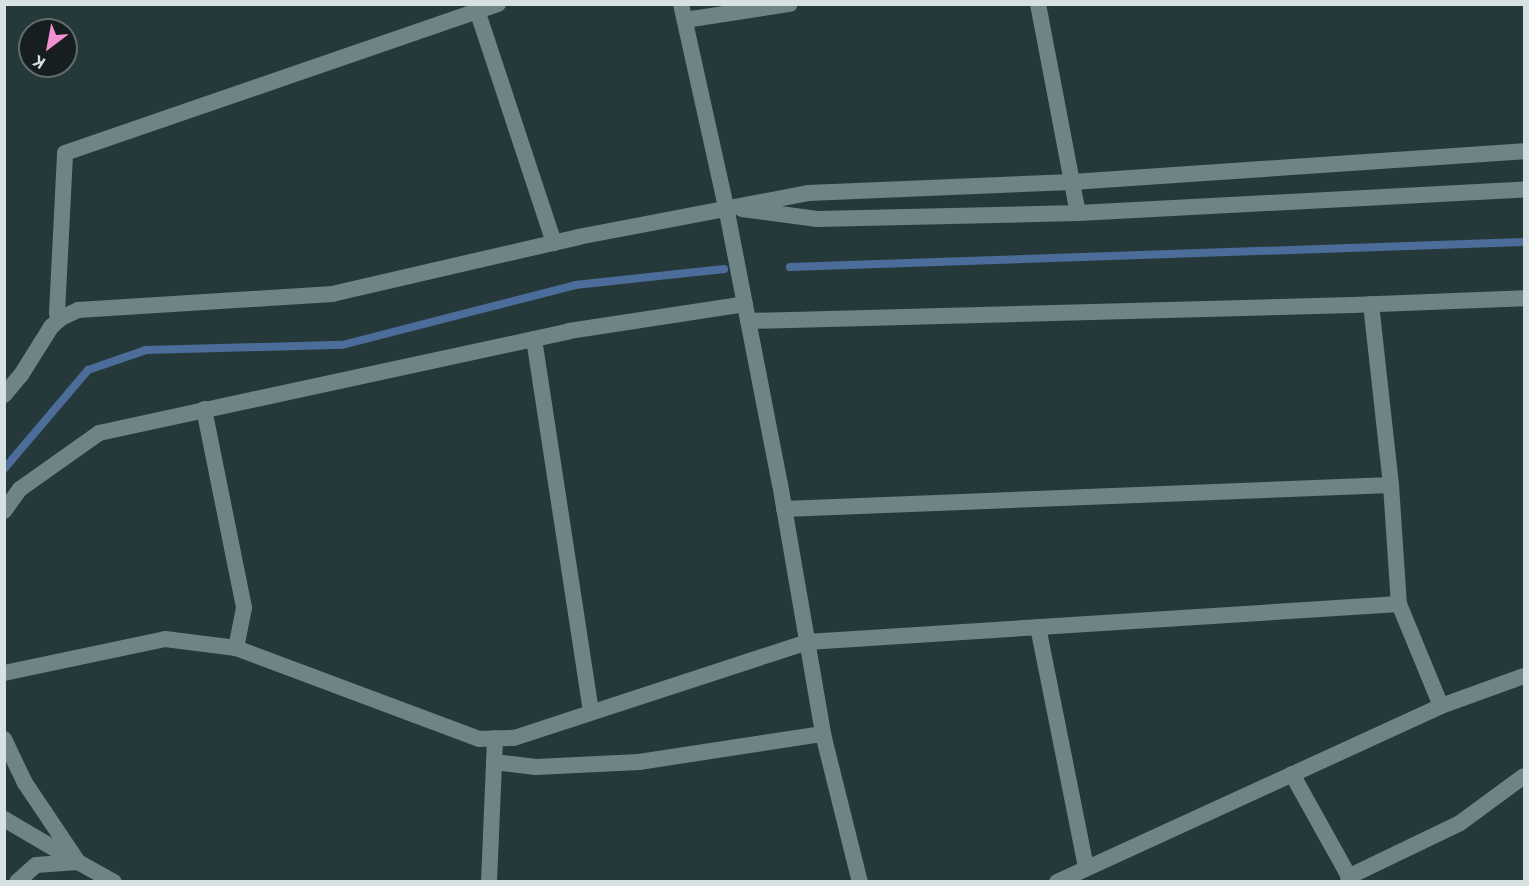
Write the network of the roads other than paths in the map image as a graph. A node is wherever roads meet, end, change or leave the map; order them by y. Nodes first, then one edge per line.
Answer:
1 (498, 4) edge
2 (790, 4) edge
3 (1038, 4) edge
4 (477, 9) edge
5 (683, 12) edge
6 (1524, 151) edge
7 (1072, 182) junction
8 (1524, 190) edge
9 (726, 207) junction
10 (1078, 213) junction
11 (554, 243) junction
12 (1524, 298) edge
13 (745, 304) junction
14 (1371, 304) junction
15 (60, 318) junction
16 (748, 321) junction
17 (534, 339) junction
18 (4, 395) edge
19 (204, 409) junction
20 (1391, 485) junction
21 (784, 509) junction
22 (4, 511) edge
23 (1399, 604) junction
24 (1038, 627) junction
25 (807, 642) junction
26 (236, 648) junction
27 (4, 673) edge
28 (1524, 676) edge
29 (1441, 706) junction
30 (591, 712) junction
31 (823, 734) junction
32 (495, 738) junction
33 (4, 739) edge
34 (494, 762) junction
35 (1292, 774) junction
36 (1524, 776) edge
37 (4, 819) edge
38 (78, 862) junction
39 (1086, 868) junction
40 (1350, 879) edge
41 (17, 882) edge
42 (91, 882) edge
43 (114, 882) edge
44 (489, 882) edge
45 (860, 882) edge
46 (1057, 882) edge

1 - 4 street
2 - 5 street
3 - 7 street
4 - 11 street
4 - 15 street
5 - 9 street
6 - 7 street
7 - 9 street
7 - 10 street
8 - 10 street
9 - 10 street
9 - 11 street
9 - 13 street
11 - 15 street
12 - 14 street
13 - 16 street
13 - 17 street
14 - 16 street
14 - 20 street
15 - 18 street
16 - 21 street
17 - 19 street
17 - 30 street
19 - 22 street
19 - 26 street
20 - 21 street
20 - 23 street
21 - 25 street
23 - 24 street
23 - 29 street
24 - 25 street
24 - 39 street
25 - 30 street
25 - 31 street
26 - 27 street
26 - 32 street
28 - 29 street
29 - 35 street
30 - 32 street
31 - 34 street
31 - 45 street
32 - 34 street
33 - 38 street
34 - 44 street
35 - 39 street
35 - 40 street
36 - 40 street
37 - 38 street
38 - 41 street
38 - 42 street
38 - 43 street
39 - 46 street

